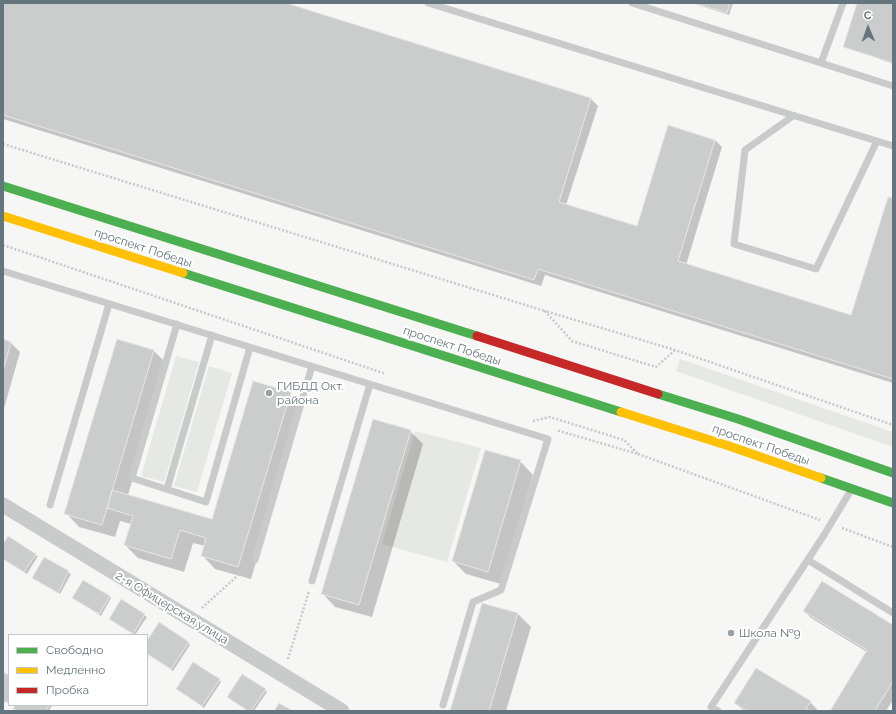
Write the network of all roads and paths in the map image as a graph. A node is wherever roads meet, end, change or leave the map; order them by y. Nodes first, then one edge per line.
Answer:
1 (428, 3) edge
2 (632, 3) edge
3 (843, 3) edge
4 (821, 63) junction
5 (893, 86) edge
6 (793, 116) junction
7 (877, 141) junction
8 (3, 144) edge
9 (893, 146) edge
10 (3, 186) edge
11 (3, 216) edge
12 (3, 245) edge
13 (3, 271) edge
14 (109, 304) junction
15 (545, 311) junction
16 (177, 324) junction
17 (212, 335) junction
18 (250, 347) junction
19 (675, 350) junction
20 (312, 366) junction
21 (389, 376) dead end
22 (370, 384) junction
23 (538, 424) dead end
24 (893, 425) edge
25 (552, 428) dead end
26 (638, 454) junction
27 (893, 473) edge
28 (852, 489) junction
29 (167, 490) junction
30 (893, 503) edge
31 (3, 505) edge
32 (50, 505) dead end
33 (830, 524) junction
34 (893, 547) edge
35 (255, 560) joint
36 (808, 560) junction
37 (312, 581) joint
38 (893, 613) edge
39 (190, 618) junction
40 (283, 675) junction
41 (442, 705) dead end
42 (342, 711) edge
43 (718, 711) edge

1 - 6 lane
2 - 4 lane
3 - 4 lane
4 - 5 lane
6 - 7 lane
6 - 7 lane
7 - 9 lane
8 - 15 path
10 - 27 main road, проспект Победы
11 - 28 main road, проспект Победы
12 - 21 path
13 - 14 lane
14 - 16 lane
14 - 32 lane
15 - 19 path
15 - 19 path
16 - 17 lane
16 - 29 lane
17 - 18 lane
17 - 29 lane
18 - 20 lane
18 - 29 lane
19 - 24 path
20 - 22 lane
20 - 35 lane
22 - 37 lane
22 - 41 lane
23 - 26 path
25 - 26 path
26 - 33 path
28 - 30 main road, проспект Победы
28 - 33 lane
31 - 39 street, 2-я Офицерская улица
33 - 34 path
33 - 36 lane
35 - 39 path
36 - 38 lane
36 - 43 lane
37 - 40 path
39 - 40 street, 2-я Офицерская улица
40 - 42 street, 2-я Офицерская улица

